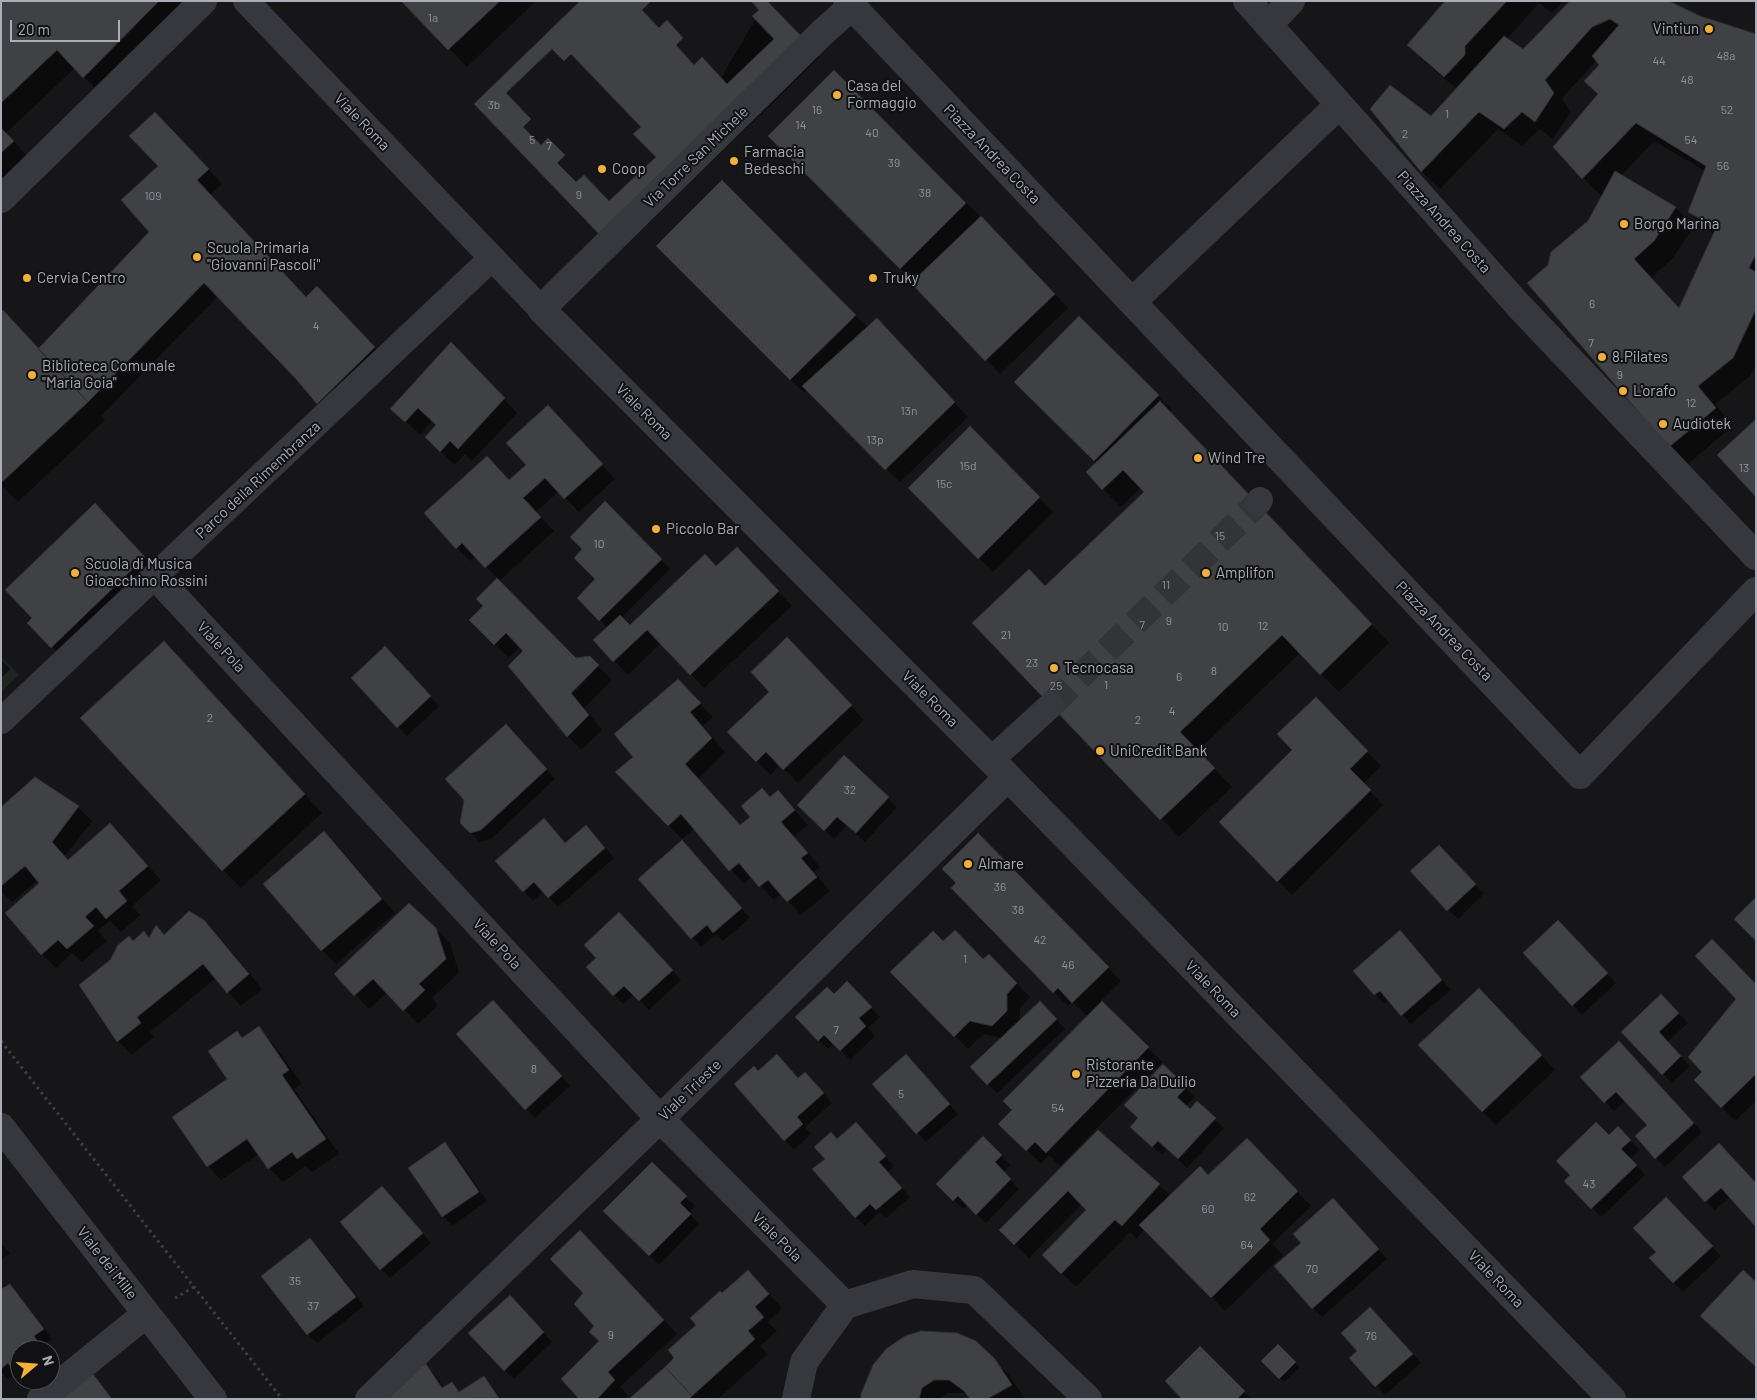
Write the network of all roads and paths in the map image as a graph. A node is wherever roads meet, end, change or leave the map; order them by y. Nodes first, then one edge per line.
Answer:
1 (203, 1) edge
2 (246, 1) edge
3 (1247, 1) edge
4 (1291, 1) edge
5 (850, 4) edge
6 (1268, 25) junction
7 (1339, 105) junction
8 (1, 199) edge
9 (492, 258) junction
10 (1132, 302) junction
11 (541, 309) junction
12 (1756, 556) edge
13 (156, 577) junction
14 (1756, 591) edge
15 (1051, 705) tunnel mouth
16 (1, 721) edge
17 (999, 769) junction
18 (1, 1041) edge
19 (660, 1120) junction
20 (1, 1127) edge
21 (845, 1305) junction
22 (146, 1314) junction
23 (41, 1399) edge
24 (213, 1399) edge
25 (282, 1399) edge
26 (369, 1399) edge
27 (796, 1399) edge
28 (1088, 1399) edge
29 (1612, 1399) edge

1 - 8 street
2 - 9 street, Viale Roma
3 - 6 street, Piazza Andrea Costa
4 - 6 street
5 - 10 street, Piazza Andrea Costa
5 - 11 street, Via Torre San Michele
6 - 7 street, Piazza Andrea Costa
7 - 10 street
7 - 12 street, Piazza Andrea Costa
9 - 11 street, Viale Roma
9 - 13 street, Parco della Rimembranza
10 - 14 street, Piazza Andrea Costa
11 - 17 street, Viale Roma
13 - 16 street, Parco della Rimembranza
13 - 19 street, Viale Pola
15 - 17 street
17 - 19 street, Viale Trieste
17 - 29 street, Viale Roma
18 - 25 path
19 - 21 street, Viale Pola
19 - 26 street, Viale Trieste
20 - 22 street, Viale dei Mille
21 - 27 street
21 - 28 street
22 - 23 street
22 - 24 street, Viale dei Mille

